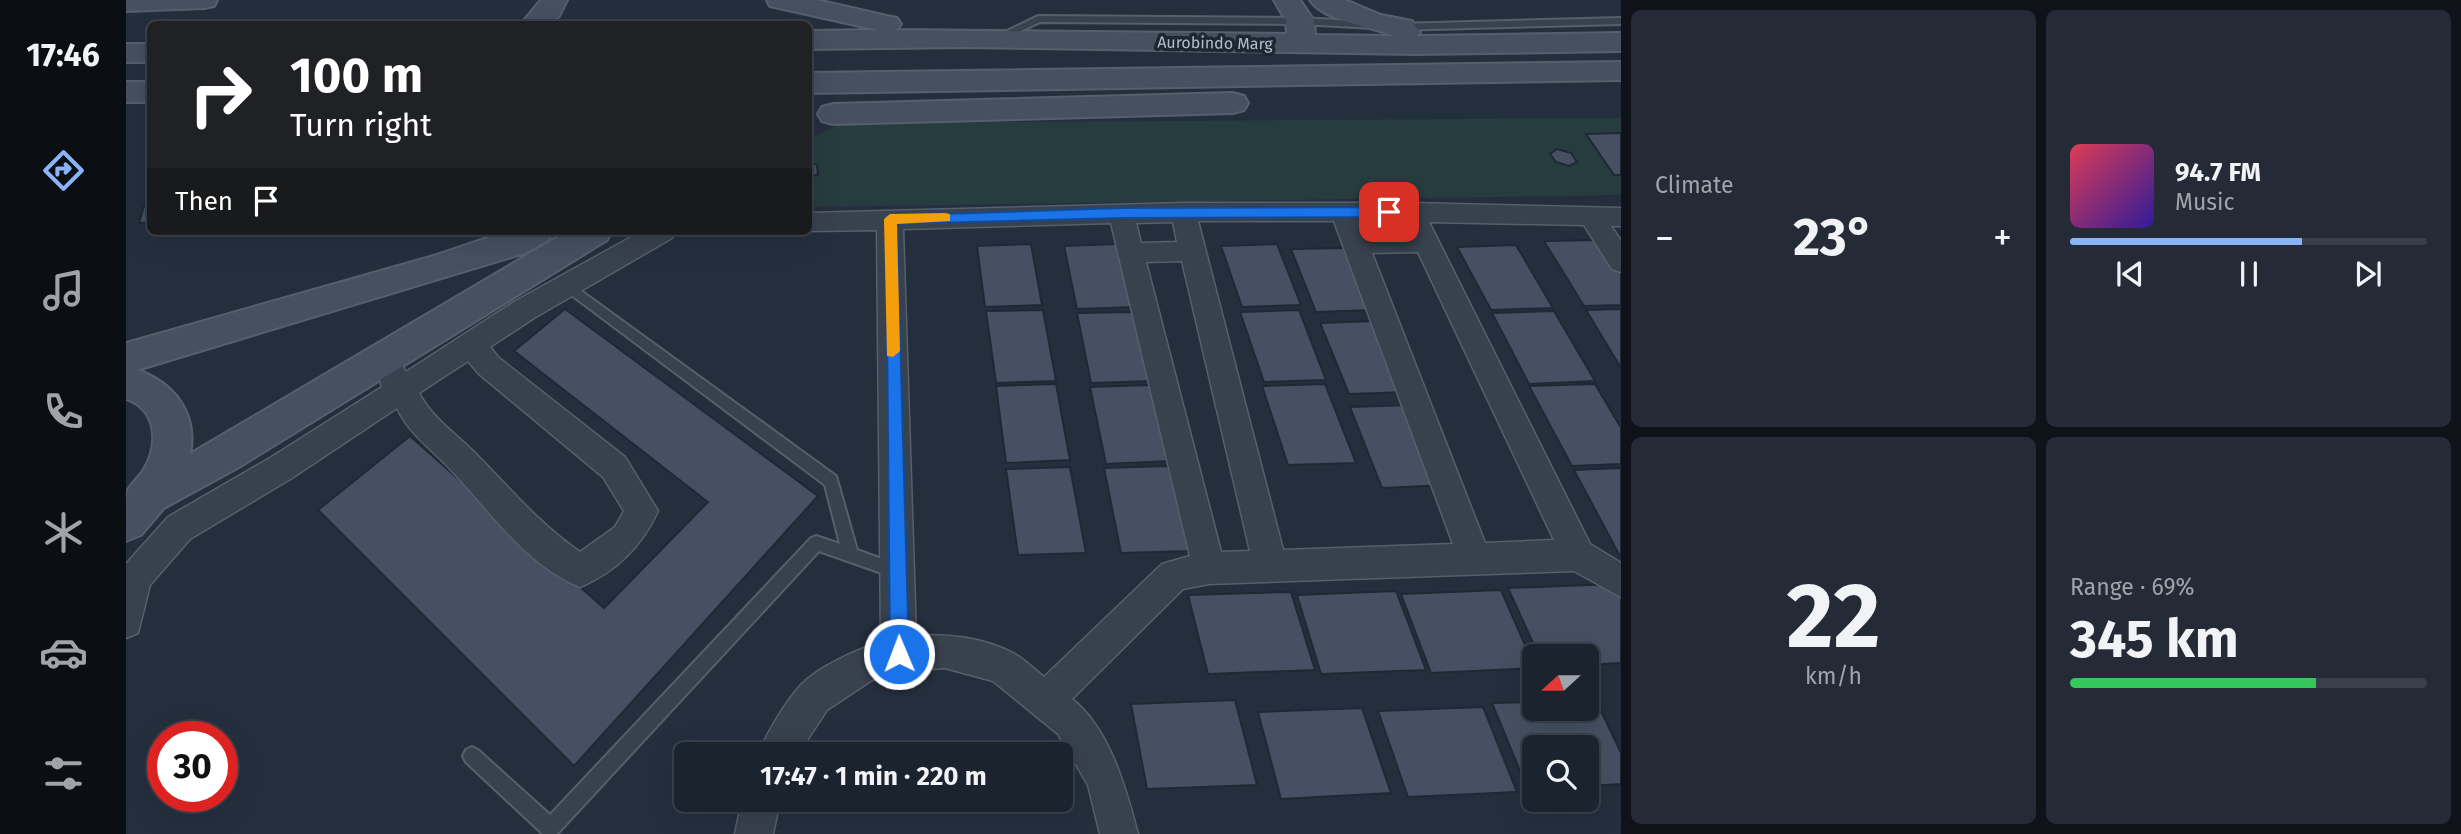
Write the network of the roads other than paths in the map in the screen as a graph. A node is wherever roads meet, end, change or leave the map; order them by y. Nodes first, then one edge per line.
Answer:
1 (204, 0) edge
2 (554, 0) edge
3 (780, 0) edge
4 (1323, 0) edge
5 (126, 3) edge
6 (537, 21) edge
7 (1621, 21) edge
8 (1296, 22) edge
9 (1409, 36) junction
10 (965, 38) junction
11 (812, 40) edge
12 (1621, 42) edge
13 (147, 53) edge
14 (126, 54) edge
15 (1621, 71) edge
16 (812, 83) edge
17 (904, 83) junction
18 (1411, 86) junction
19 (126, 92) edge
20 (147, 92) edge
21 (1621, 97) edge
22 (821, 120) edge
23 (1183, 212) junction
24 (1343, 212) junction
25 (1412, 212) junction
26 (1121, 213) junction
27 (1591, 216) junction
28 (1621, 216) edge
29 (890, 219) junction
30 (812, 222) edge
31 (529, 235) edge
32 (588, 235) edge
33 (656, 235) edge
34 (1428, 242) junction
35 (1356, 244) junction
36 (1193, 251) junction
37 (1132, 253) junction
38 (1619, 257) edge
39 (437, 268) junction
40 (566, 285) junction
41 (466, 307) junction
42 (471, 345) junction
43 (393, 352) junction
44 (126, 358) edge
45 (126, 383) edge
46 (402, 389) junction
47 (138, 508) edge
48 (851, 555) junction
49 (1578, 555) junction
50 (1475, 560) junction
51 (1270, 564) junction
52 (1209, 568) junction
53 (898, 571) junction
54 (1621, 581) edge
55 (126, 621) edge
56 (899, 654) junction
57 (1045, 700) junction
58 (785, 742) edge
59 (472, 756) dead end
60 (759, 812) edge
61 (754, 834) edge
62 (1119, 834) edge

1 - 5 main road
2 - 6 main road
3 - 10 main road
4 - 9 main road
7 - 9 lane
8 - 9 main road, Aurobindo Marg
8 - 10 main road, Aurobindo Marg
9 - 12 main road, Aurobindo Marg
10 - 11 main road, Aurobindo Marg
13 - 14 main road
15 - 18 main road, Aurobindo Marg
16 - 17 main road, Aurobindo Marg
17 - 18 main road, Aurobindo Marg
17 - 22 main road
18 - 21 main road, Aurobindo Marg
18 - 22 main road, Aurobindo Marg
19 - 20 main road
23 - 24 street
23 - 26 street
23 - 36 street
24 - 25 street
24 - 35 street
25 - 27 street
25 - 34 street
26 - 29 street
26 - 37 street
27 - 28 street
27 - 38 street
29 - 30 street
29 - 53 street
31 - 39 main road
32 - 41 main road
33 - 40 street
34 - 35 street
34 - 49 street
35 - 50 street
36 - 37 street
36 - 51 street
37 - 52 street
39 - 41 main road
39 - 44 main road
40 - 42 street
40 - 48 lane
41 - 43 main road
42 - 46 street
42 - 46 street
43 - 46 street
43 - 47 main road
45 - 47 main road
46 - 55 street
48 - 53 lane
48 - 59 lane
49 - 50 street
49 - 54 street
50 - 51 street
51 - 52 street
52 - 57 street
53 - 56 street
56 - 57 street
56 - 58 street
57 - 62 street
60 - 61 street

